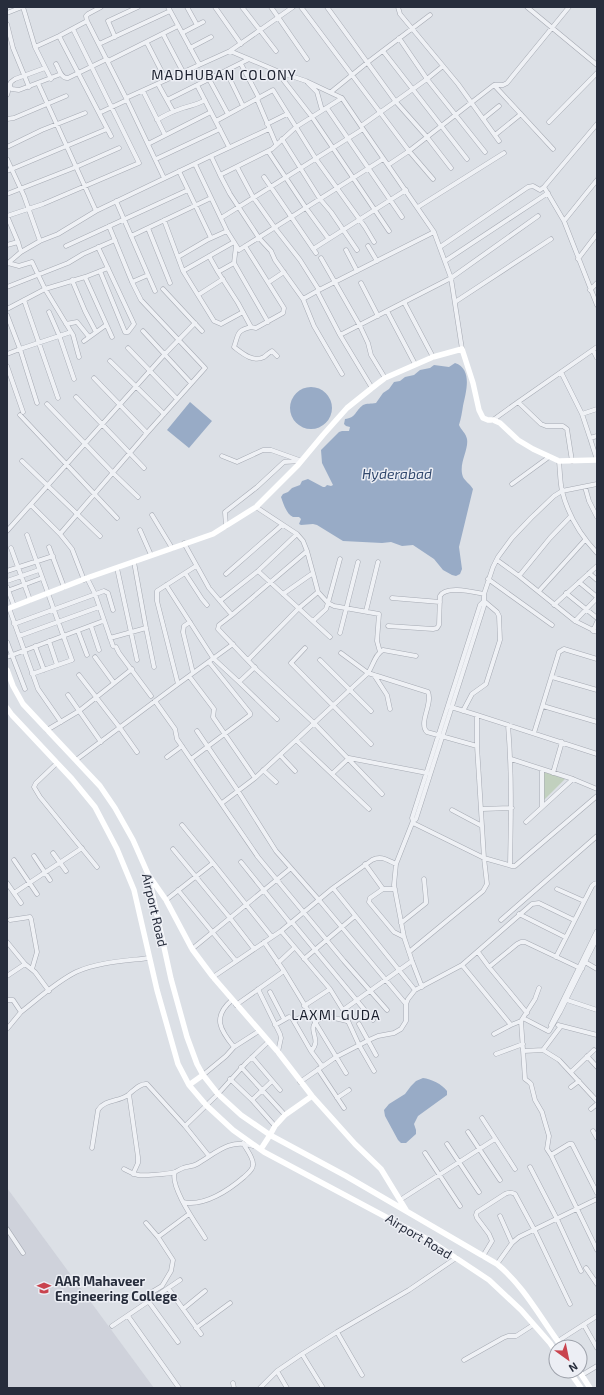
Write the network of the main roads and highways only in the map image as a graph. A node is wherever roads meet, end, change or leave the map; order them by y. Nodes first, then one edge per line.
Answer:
1 (597, 460) edge
2 (10, 608) edge
3 (7, 670) edge
4 (7, 708) edge
5 (148, 874) junction
6 (203, 1075) junction
7 (189, 1085) junction
8 (312, 1096) junction
9 (270, 1135) junction
10 (261, 1149) junction
11 (407, 1211) junction
12 (557, 1339) edge
13 (548, 1341) edge
14 (575, 1379) edge
15 (585, 1379) edge
16 (581, 1388) edge
17 (590, 1388) edge

1 - 2 main road
3 - 5 main road, Airport Road
4 - 7 main road, Airport Road
5 - 6 main road, Airport Road
5 - 8 main road, Airport Road
6 - 7 main road
6 - 9 main road, Airport Road
7 - 10 main road, Airport Road
8 - 9 main road
8 - 11 main road, Airport Road
9 - 10 main road
9 - 11 main road, Airport Road
10 - 13 main road, Airport Road
11 - 12 main road, Airport Road
14 - 16 main road
15 - 17 main road

